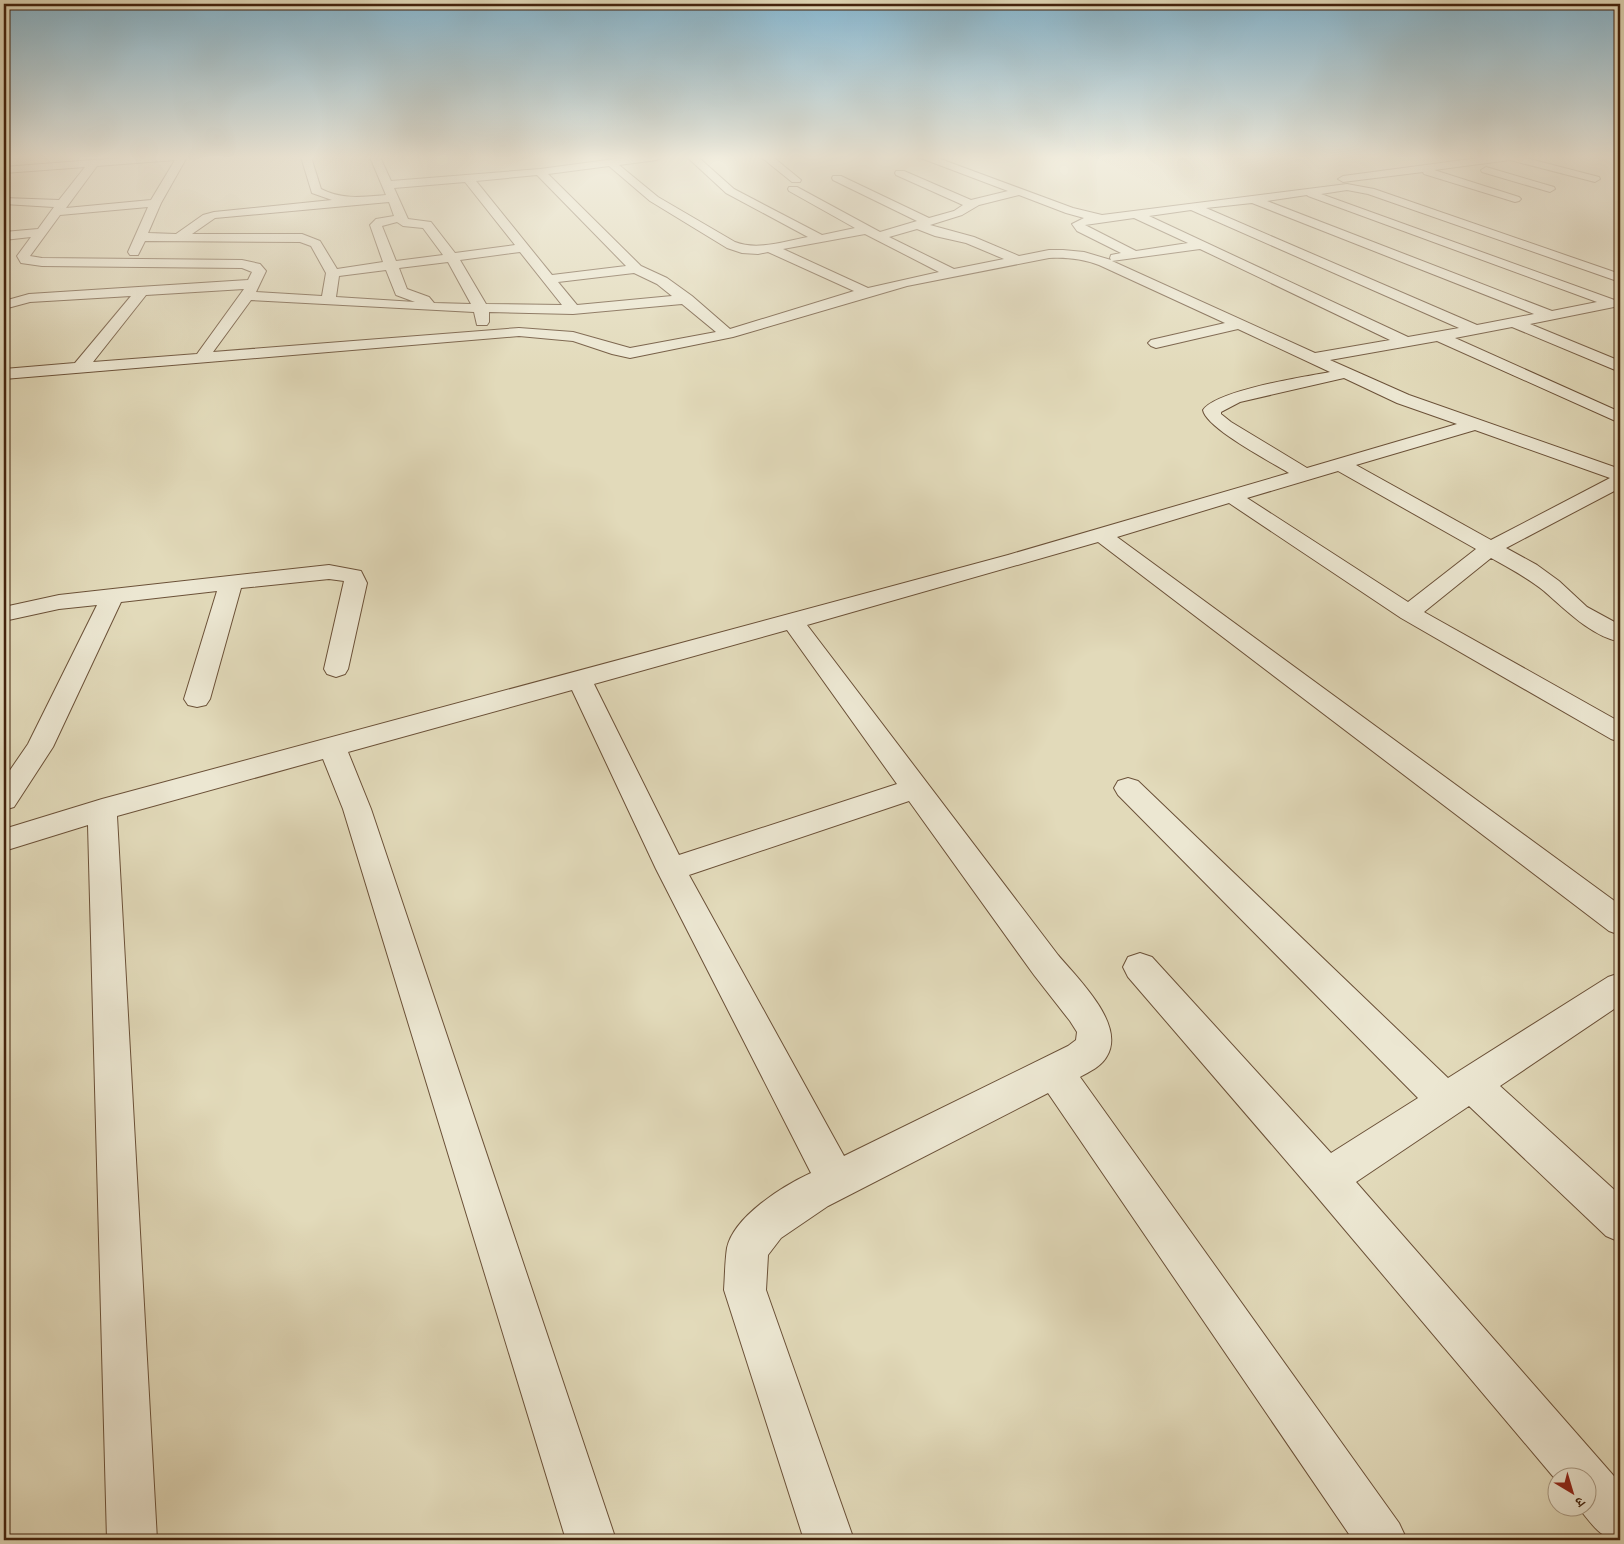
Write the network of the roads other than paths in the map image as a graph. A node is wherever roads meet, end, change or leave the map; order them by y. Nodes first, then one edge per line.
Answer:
1 (43, 229) edge
2 (144, 229) edge
3 (192, 229) edge
4 (272, 229) edge
5 (377, 229) edge
6 (431, 229) edge
7 (509, 229) edge
8 (596, 229) edge
9 (704, 229) edge
10 (802, 229) edge
11 (904, 229) edge
12 (932, 229) edge
13 (1086, 229) edge
14 (1168, 229) edge
15 (1245, 229) edge
16 (1329, 229) edge
17 (1405, 229) edge
18 (1478, 229) edge
19 (867, 230) joint
20 (41, 232) junction
21 (4, 236) edge
22 (878, 236) junction
23 (141, 237) junction
24 (179, 237) junction
25 (259, 238) junction
26 (819, 238) junction
27 (1201, 245) junction
28 (524, 248) junction
29 (770, 248) junction
30 (1134, 255) junction
31 (452, 258) junction
32 (1019, 261) junction
33 (1104, 262) junction
34 (129, 263) junction
35 (391, 266) junction
36 (636, 269) junction
37 (333, 273) junction
38 (954, 274) junction
39 (1620, 278) edge
40 (548, 279) junction
41 (250, 290) junction
42 (141, 292) junction
43 (867, 292) junction
44 (687, 299) junction
45 (328, 301) junction
46 (357, 303) junction
47 (4, 305) edge
48 (429, 307) junction
49 (481, 308) junction
50 (1615, 308) edge
51 (573, 310) junction
52 (1552, 316) junction
53 (1515, 323) junction
54 (1239, 324) junction
55 (1475, 330) junction
56 (482, 334) junction
57 (728, 334) junction
58 (1441, 337) junction
59 (1406, 342) junction
60 (1156, 343) dead end
61 (341, 346) junction
62 (202, 357) junction
63 (1312, 358) junction
64 (1620, 367) edge
65 (80, 368) junction
66 (1345, 373) junction
67 (4, 374) edge
68 (1620, 418) edge
69 (1476, 424) junction
70 (1340, 464) junction
71 (1305, 475) junction
72 (1620, 475) edge
73 (1620, 480) edge
74 (1231, 496) junction
75 (1101, 535) junction
76 (1489, 549) junction
77 (231, 583) junction
78 (112, 596) junction
79 (1409, 613) junction
80 (4, 614) edge
81 (792, 621) junction
82 (1620, 635) edge
83 (336, 669) dead end
84 (579, 679) junction
85 (197, 699) dead end
86 (1620, 734) edge
87 (332, 747) junction
88 (916, 788) junction
89 (1128, 788) dead end
90 (4, 800) edge
91 (102, 810) junction
92 (4, 840) edge
93 (671, 869) junction
94 (1620, 922) edge
95 (1140, 967) dead end
96 (1615, 999) edge
97 (1055, 1072) junction
98 (1459, 1092) junction
99 (1327, 1178) junction
100 (836, 1182) junction
101 (1620, 1222) edge
102 (1575, 1466) edge
103 (1596, 1491) edge
104 (1620, 1519) edge
105 (132, 1540) edge
106 (590, 1540) edge
107 (829, 1540) edge
108 (1382, 1540) edge

1 - 20 street
2 - 23 street
3 - 24 street
4 - 25 street
5 - 35 street
6 - 31 street
7 - 28 street
8 - 36 street
9 - 29 street
10 - 26 street
11 - 22 street
12 - 32 street
13 - 30 street
14 - 27 street
15 - 55 street
16 - 52 street
17 - 50 street
18 - 39 street
19 - 22 street
19 - 26 street
20 - 21 street
20 - 34 street
22 - 38 street
23 - 24 street
23 - 34 street
24 - 25 street
25 - 37 street
26 - 29 street
27 - 30 street
27 - 59 street
28 - 31 street
28 - 40 street
29 - 43 street
30 - 33 street
31 - 35 street
31 - 49 street
32 - 33 street
32 - 38 street
33 - 54 street
34 - 41 street
35 - 37 street
35 - 48 street
36 - 40 street
36 - 44 street
37 - 45 street
38 - 43 street
40 - 51 street
41 - 42 street
41 - 45 street
41 - 62 street
42 - 47 street
42 - 65 street
43 - 57 street
44 - 51 street
44 - 57 street
45 - 46 street
46 - 48 street
46 - 61 street
48 - 49 street
49 - 51 street
49 - 56 street
50 - 52 street
52 - 53 street
53 - 55 street
53 - 64 street
54 - 60 street
54 - 63 street
55 - 58 street
56 - 57 street
56 - 61 street
58 - 59 street
58 - 68 street
59 - 63 street
61 - 62 street
62 - 65 street
63 - 66 street
65 - 67 street
66 - 69 street
66 - 71 street
69 - 70 street
69 - 72 street
70 - 71 street
70 - 76 street
71 - 74 street
73 - 76 street
74 - 75 street
74 - 79 street
75 - 81 street
75 - 94 street
76 - 79 street
76 - 82 street
77 - 78 street
77 - 83 street
77 - 85 street
78 - 80 street
78 - 90 street
79 - 86 street
81 - 84 street
81 - 88 street
84 - 87 street
84 - 93 street
87 - 91 street
87 - 106 street
88 - 93 street
88 - 97 street
89 - 98 street
91 - 92 street
91 - 105 street
93 - 100 street
95 - 99 street
96 - 98 street
97 - 100 street
97 - 108 street
98 - 99 street
98 - 101 street
99 - 102 street
100 - 107 street
103 - 104 street

